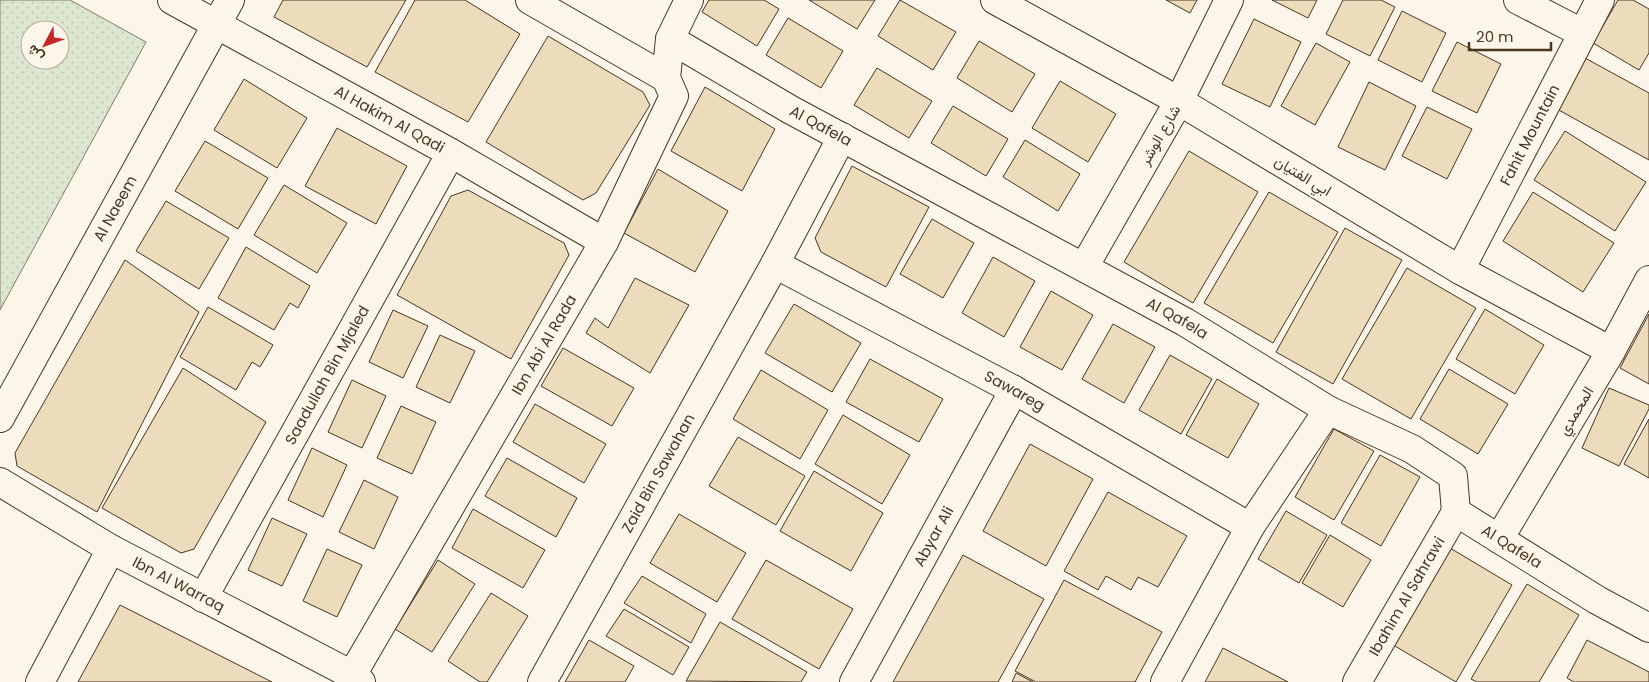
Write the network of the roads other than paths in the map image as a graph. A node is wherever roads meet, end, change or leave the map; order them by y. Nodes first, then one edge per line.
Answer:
1 (172, 0) edge
2 (230, 0) edge
3 (530, 0) edge
4 (689, 0) edge
5 (995, 0) edge
6 (1228, 0) edge
7 (1518, 0) edge
8 (1600, 0) edge
9 (218, 24) junction
10 (1582, 33) junction
11 (670, 39) junction
12 (666, 78) junction
13 (1179, 101) junction
14 (842, 137) junction
15 (451, 153) junction
16 (604, 242) junction
17 (775, 264) junction
18 (1084, 267) junction
19 (1460, 270) junction
20 (1649, 280) edge
21 (1611, 351) junction
22 (1014, 390) junction
23 (1328, 410) junction
24 (0, 418) edge
25 (0, 482) edge
26 (1456, 512) junction
27 (1250, 527) junction
28 (1499, 539) junction
29 (111, 549) junction
30 (203, 598) junction
31 (1649, 628) edge
32 (356, 679) edge
33 (1366, 679) edge
34 (40, 682) edge
35 (542, 682) edge
36 (854, 682) edge
37 (1165, 682) edge

1 - 9 street, Al Hakim Al Qadi
2 - 9 street, Al Naeem
3 - 12 street
4 - 11 street, Ibn Abi Al Rada
5 - 13 street, ابي الفتيان
6 - 13 street, شارع الوشر
7 - 10 street
8 - 10 street, Fahit Mountain
9 - 15 street, Al Hakim Al Qadi
9 - 24 street, Al Naeem
10 - 19 street, Fahit Mountain
11 - 12 street, Ibn Abi Al Rada
11 - 14 street, Al Qafela
12 - 16 street, Ibn Abi Al Rada
13 - 18 street, شارع الوشر
13 - 19 street, ابي الفتيان
14 - 17 street, Zaid Bin Sawahan
14 - 18 street, Al Qafela
15 - 16 street, Al Hakim Al Qadi
15 - 30 street, Saadullah Bin Mjaled
16 - 32 street, Ibn Abi Al Rada
17 - 22 street, Sawareg
17 - 35 street, Zaid Bin Sawahan
18 - 23 street, Al Qafela
19 - 21 street, ابي الفتيان
20 - 21 street, المحمدي
21 - 28 street, المحمدي
22 - 27 street, Sawareg
22 - 36 street, Abyar Ali
23 - 26 street, Al Qafela
23 - 27 street
25 - 29 street, Ibn Al Warraq
26 - 28 street, Al Qafela
26 - 33 street, Ibahim Al Sahrawi
27 - 37 street
28 - 31 street, Al Qafela
29 - 30 street, Ibn Al Warraq
29 - 34 street
30 - 32 street, Ibn Al Warraq

